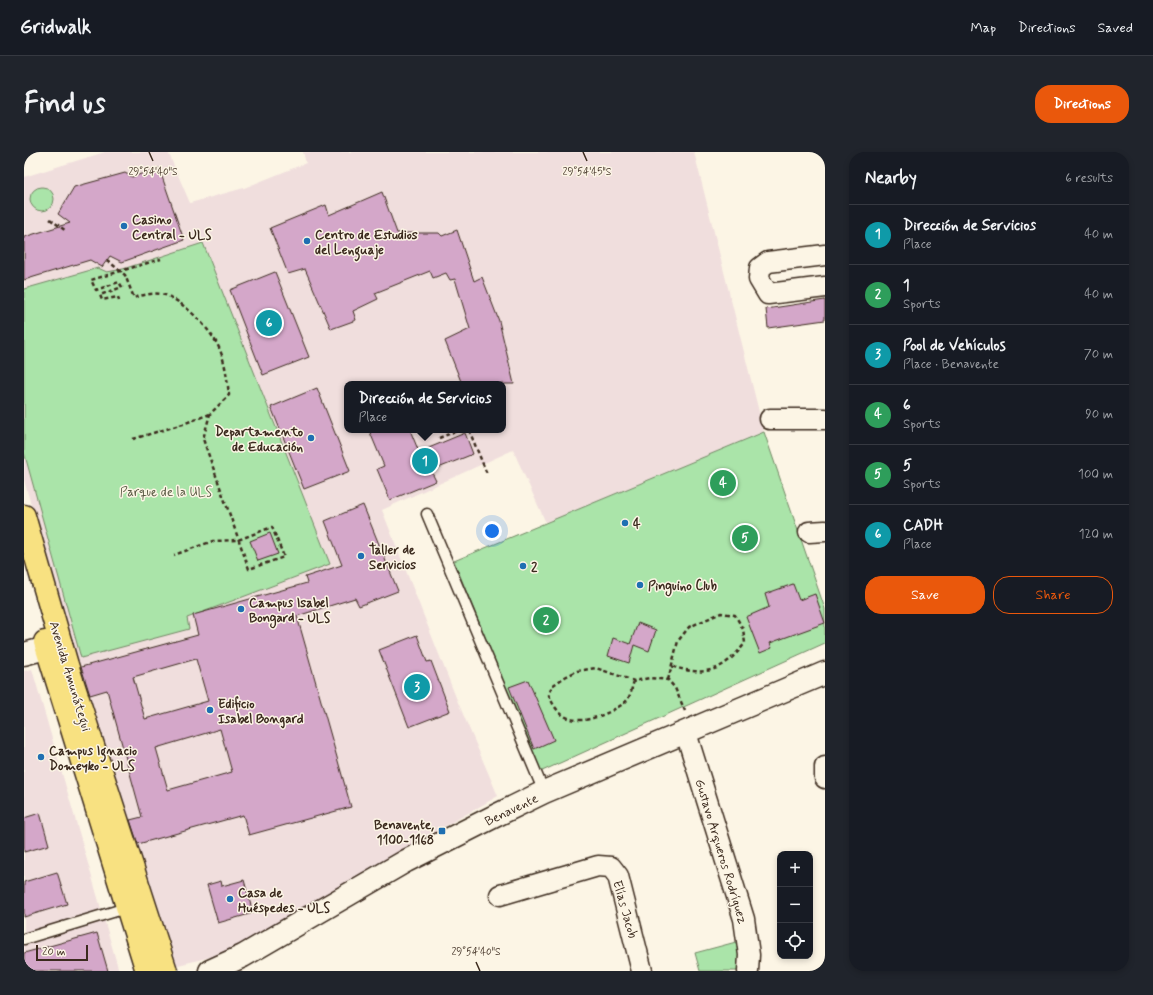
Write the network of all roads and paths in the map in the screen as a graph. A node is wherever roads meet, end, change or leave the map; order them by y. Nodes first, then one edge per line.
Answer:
1 (50, 219) dead end
2 (66, 231) dead end
3 (825, 255) edge
4 (161, 259) dead end
5 (107, 260) dead end
6 (121, 271) junction
7 (825, 287) edge
8 (119, 301) dead end
9 (210, 414) junction
10 (770, 419) dead end
11 (825, 419) edge
12 (452, 433) edge
13 (470, 433) edge
14 (439, 438) dead end
15 (133, 439) dead end
16 (487, 474) dead end
17 (427, 514) dead end
18 (24, 516) edge
19 (238, 540) junction
20 (174, 555) dead end
21 (24, 565) edge
22 (54, 646) junction
23 (24, 654) edge
24 (671, 666) junction
25 (825, 673) edge
26 (668, 680) junction
27 (634, 681) junction
28 (689, 732) junction
29 (825, 767) edge
30 (825, 778) edge
31 (544, 792) junction
32 (500, 895) dead end
33 (126, 908) junction
34 (24, 938) edge
35 (146, 971) edge
36 (166, 971) edge
37 (210, 971) edge
38 (642, 971) edge
39 (748, 971) edge

1 - 2 path
3 - 7 street
4 - 6 path
5 - 6 path
6 - 8 path
6 - 9 path
9 - 15 path
9 - 19 path
10 - 11 street
12 - 14 path
13 - 16 path
17 - 31 lane
18 - 22 main road, Avenida Amunátegui
19 - 19 path
19 - 20 path
21 - 22 main road, Avenida Amunátegui
22 - 23 main road
22 - 33 main road, Avenida Amunátegui
22 - 36 main road, Avenida Amunátegui
24 - 24 path
24 - 26 path
25 - 28 main road, Benavente
26 - 27 path
26 - 28 path
27 - 27 path
28 - 31 main road, Benavente
28 - 39 street, Gustavo Arqueros Rodríguez
29 - 30 street
31 - 37 main road, Benavente
32 - 38 street, Elías Jacob
33 - 34 lane
33 - 35 main road, Avenida Amunátegui

